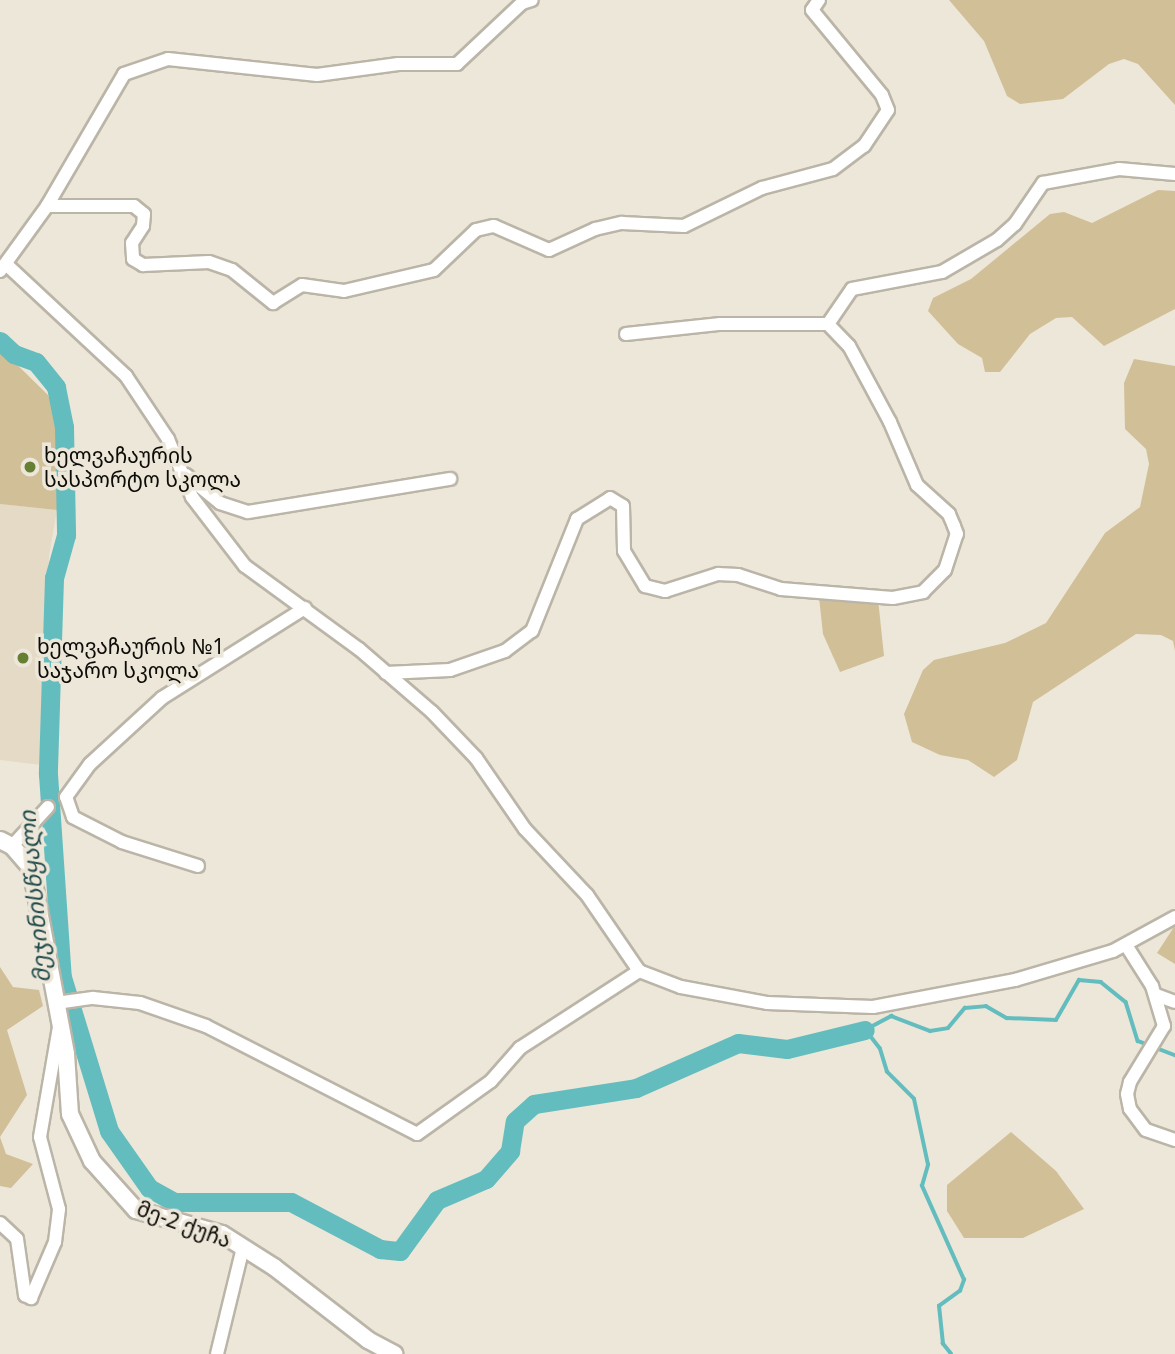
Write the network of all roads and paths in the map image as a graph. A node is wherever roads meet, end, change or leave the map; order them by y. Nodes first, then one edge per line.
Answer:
1 (532, 0) edge
2 (819, 0) edge
3 (1175, 174) edge
4 (47, 206) junction
5 (3, 268) edge
6 (828, 324) junction
7 (626, 334) dead end
8 (186, 475) junction
9 (450, 479) dead end
10 (305, 608) junction
11 (386, 673) junction
12 (48, 807) dead end
13 (6, 843) edge
14 (198, 866) dead end
15 (1175, 917) edge
16 (1126, 945) junction
17 (639, 971) junction
18 (1156, 995) junction
19 (60, 1002) junction
20 (1175, 1002) edge
21 (60, 1023) junction
22 (1175, 1140) edge
23 (0, 1223) edge
24 (243, 1247) junction
25 (217, 1354) edge
26 (394, 1354) edge

1 - 4 street
2 - 4 street
3 - 6 street
4 - 5 street
5 - 8 street
6 - 7 street
6 - 11 street
8 - 9 street
8 - 10 street
10 - 11 street
10 - 14 street
11 - 17 street
12 - 13 street
13 - 19 street, მე-2 ქუჩა
15 - 16 street
16 - 17 street
16 - 18 street
17 - 19 street
18 - 20 street
18 - 22 street
19 - 21 street, მე-2 ქუჩა
21 - 23 street
21 - 24 street, მე-2 ქუჩა
24 - 25 street
24 - 26 street, მე-2 ქუჩა

